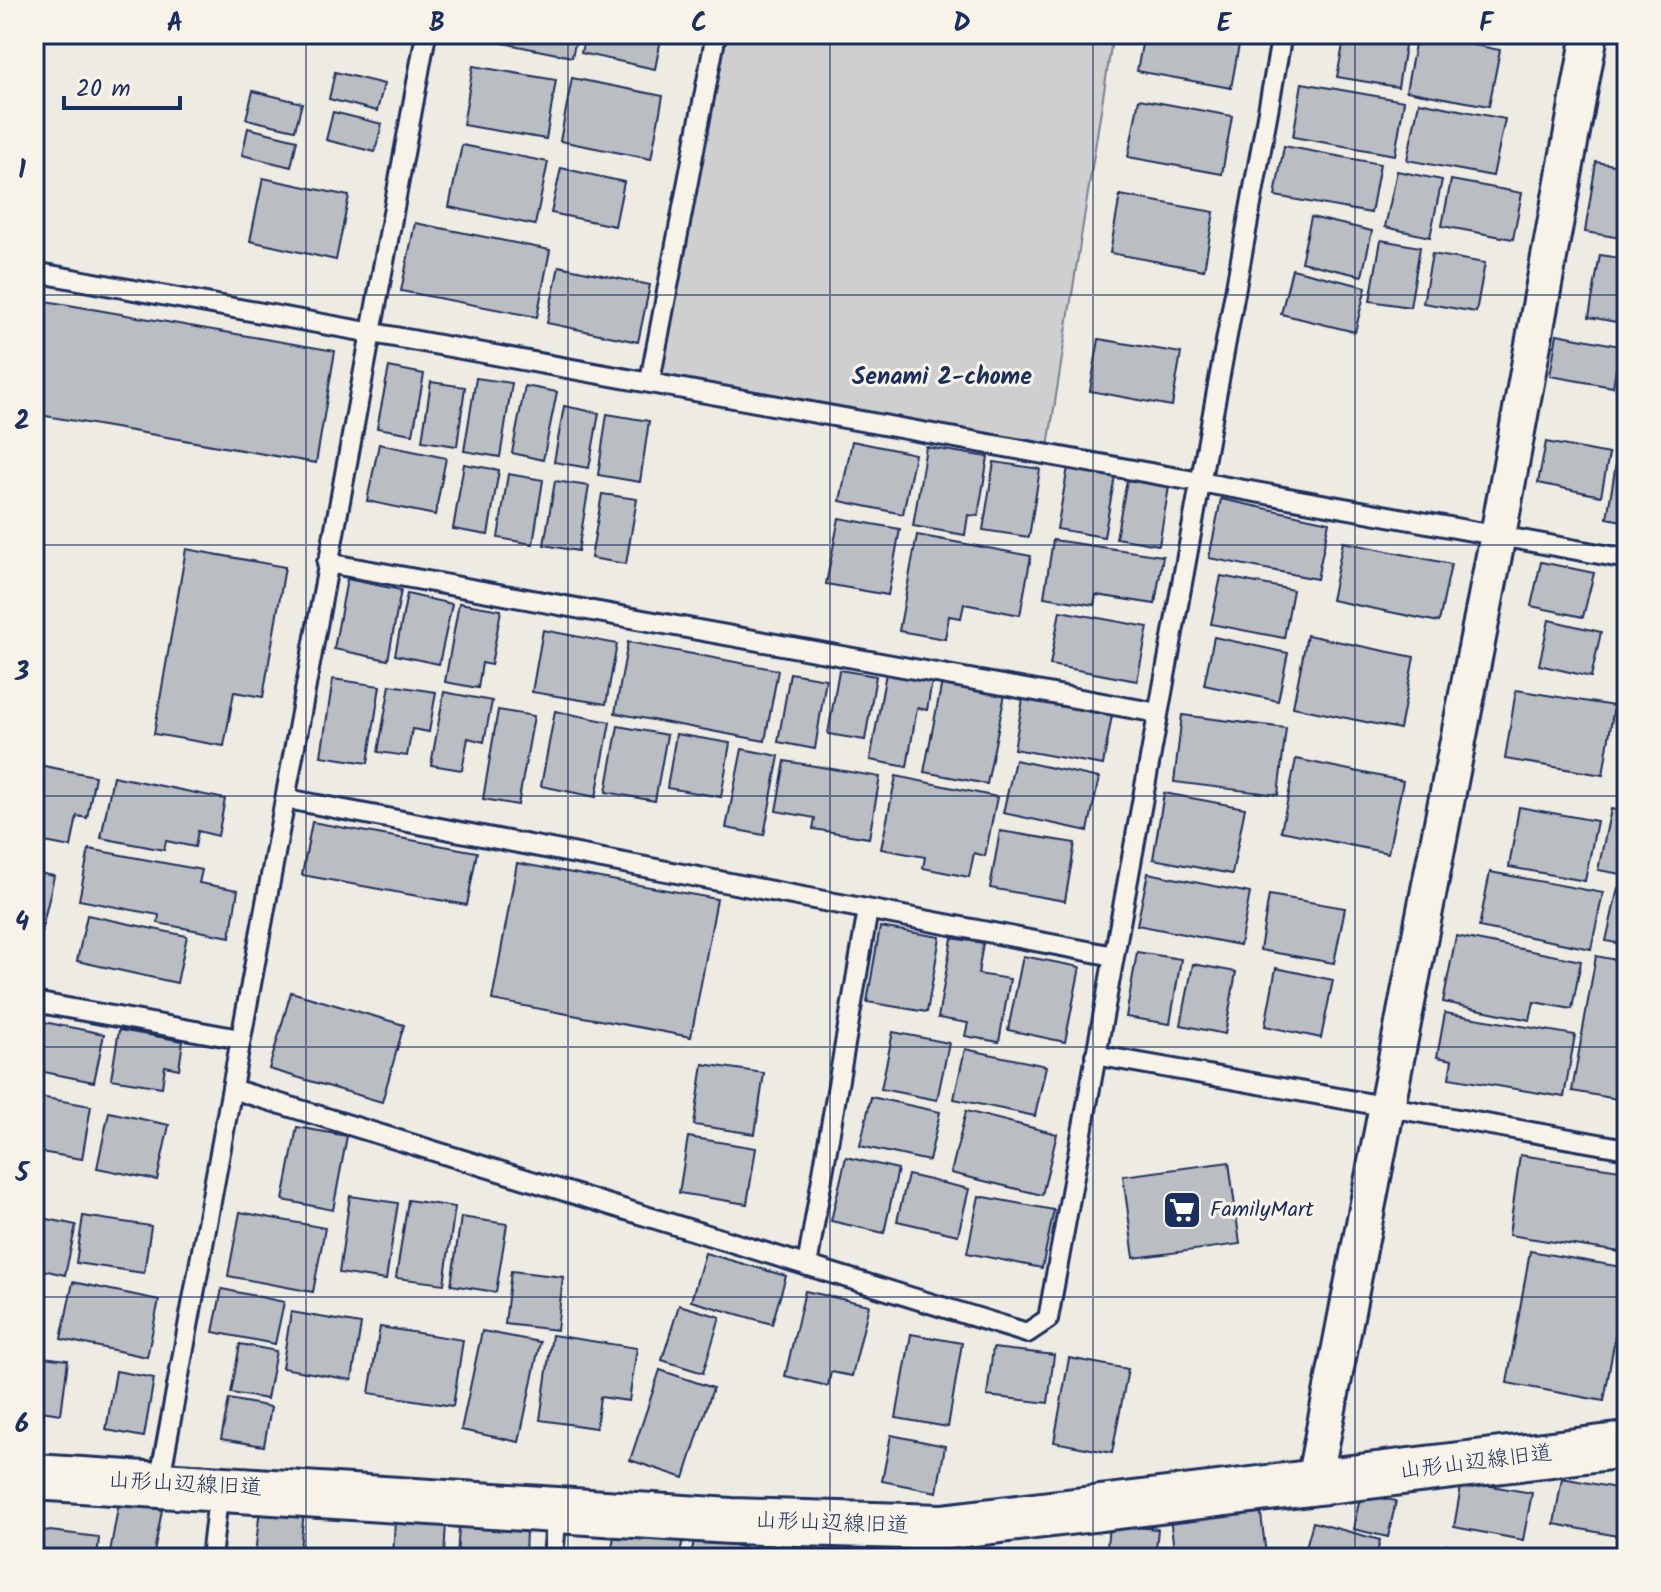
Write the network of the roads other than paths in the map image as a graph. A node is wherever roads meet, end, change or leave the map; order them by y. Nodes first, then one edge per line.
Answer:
1 (426, 34) edge
2 (716, 34) edge
3 (1282, 34) edge
4 (1590, 34) edge
5 (34, 272) edge
6 (370, 334) junction
7 (650, 381) junction
8 (1201, 481) junction
9 (1498, 535) junction
10 (1627, 559) edge
11 (327, 563) junction
12 (1158, 713) junction
13 (287, 799) junction
14 (868, 910) junction
15 (1114, 956) junction
16 (34, 1002) edge
17 (240, 1039) junction
18 (1095, 1055) junction
19 (232, 1089) junction
20 (1387, 1106) junction
21 (1627, 1149) edge
22 (807, 1266) junction
23 (1627, 1445) edge
24 (34, 1477) edge
25 (1314, 1481) junction
26 (159, 1484) junction
27 (219, 1487) junction
28 (557, 1509) junction
29 (211, 1558) edge
30 (553, 1558) edge

1 - 6 lane
2 - 7 lane
3 - 8 lane
4 - 9 street
5 - 6 lane
6 - 7 lane
6 - 11 lane
7 - 8 lane
8 - 9 lane
8 - 12 lane
9 - 10 lane
9 - 20 street
11 - 12 lane
11 - 13 lane
12 - 15 lane
13 - 14 lane
13 - 17 lane
14 - 15 lane
14 - 22 lane
15 - 18 lane
16 - 17 lane
17 - 19 lane
18 - 20 lane
18 - 22 lane
19 - 22 lane
19 - 26 lane
20 - 21 lane
20 - 25 street
23 - 25 street, 山形山辺線旧道
24 - 26 street, 山形山辺線旧道
25 - 28 street, 山形山辺線旧道
26 - 27 street, 山形山辺線旧道
27 - 28 street, 山形山辺線旧道
27 - 29 lane
28 - 30 lane

